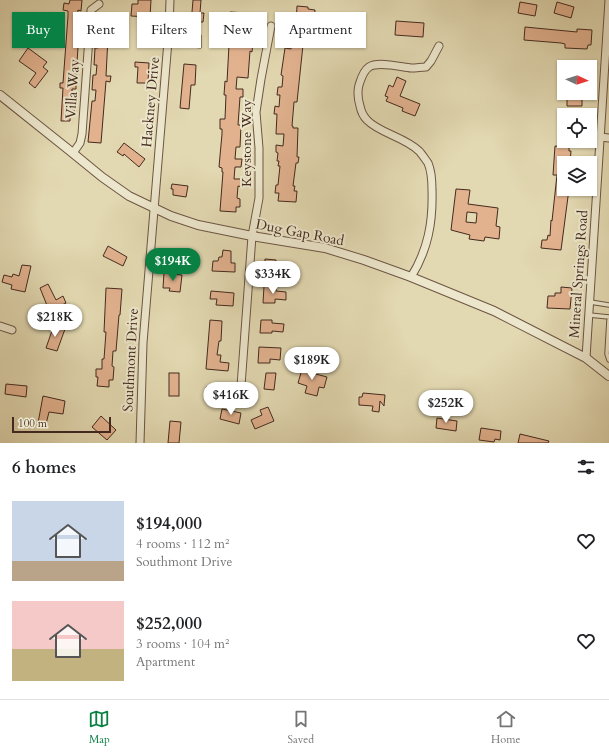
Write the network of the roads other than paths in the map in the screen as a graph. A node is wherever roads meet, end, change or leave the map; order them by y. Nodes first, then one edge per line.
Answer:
1 (170, 0) edge
2 (609, 0) edge
3 (99, 4) dead end
4 (271, 26) dead end
5 (439, 46) dead end
6 (607, 48) edge
7 (0, 95) edge
8 (600, 137) junction
9 (609, 138) edge
10 (73, 153) junction
11 (154, 207) junction
12 (252, 236) junction
13 (411, 277) junction
14 (590, 302) junction
15 (609, 305) edge
16 (589, 315) junction
17 (609, 317) edge
18 (609, 320) edge
19 (0, 326) edge
20 (609, 328) edge
21 (12, 330) dead end
22 (586, 358) junction
23 (609, 360) edge
24 (609, 376) edge
25 (241, 386) dead end
26 (140, 443) edge

1 - 11 street, Hackney Drive
2 - 6 street, Mineral Springs Road
3 - 10 street, Villa Way
4 - 12 street, Keystone Way
5 - 13 street
6 - 8 street, Mineral Springs Road
7 - 10 street, Dug Gap Road
8 - 9 street
8 - 14 street, Mineral Springs Road
10 - 11 street, Dug Gap Road
11 - 12 street, Dug Gap Road
11 - 26 street, Southmont Drive
12 - 13 street, Dug Gap Road
12 - 25 street, Keystone Way
13 - 22 street, Dug Gap Road
14 - 15 lane
14 - 16 street, Mineral Springs Road
16 - 17 lane
16 - 22 street, Mineral Springs Road
18 - 20 lane
19 - 21 street
20 - 23 lane
22 - 24 street, Dug Gap Road

